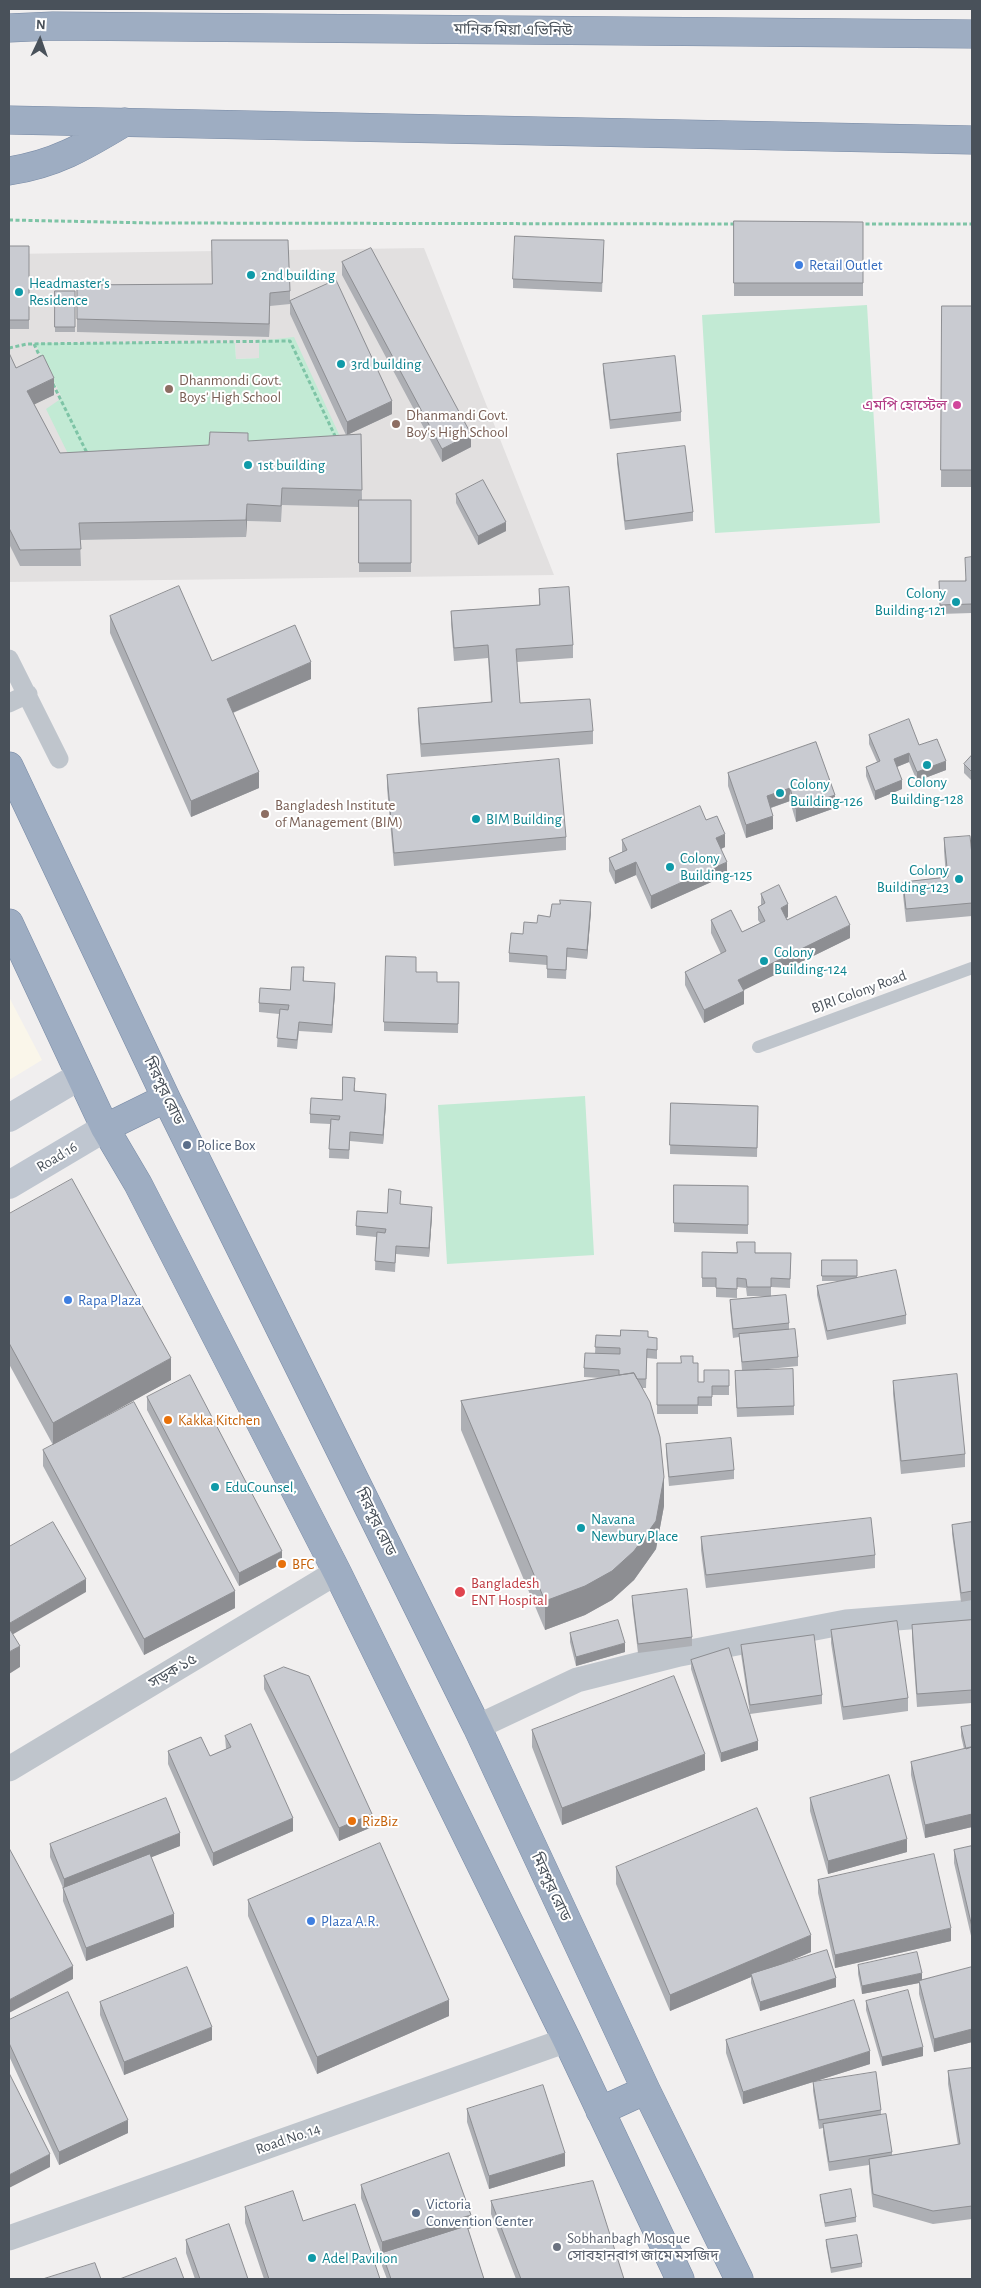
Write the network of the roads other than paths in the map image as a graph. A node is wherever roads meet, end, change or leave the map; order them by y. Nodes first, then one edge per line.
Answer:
1 (9, 16) edge
2 (53, 26) junction
3 (9, 28) edge
4 (972, 34) edge
5 (9, 120) edge
6 (124, 122) junction
7 (972, 140) edge
8 (9, 171) edge
9 (9, 660) edge
10 (28, 694) junction
11 (9, 703) edge
12 (59, 759) dead end
13 (9, 766) edge
14 (9, 923) edge
15 (972, 968) edge
16 (758, 1047) dead end
17 (80, 1076) junction
18 (166, 1098) junction
19 (9, 1118) edge
20 (105, 1128) junction
21 (9, 1185) edge
22 (337, 1572) junction
23 (972, 1612) edge
24 (477, 1727) junction
25 (9, 1769) edge
26 (567, 2040) junction
27 (646, 2090) junction
28 (600, 2111) junction
29 (9, 2238) edge
30 (680, 2279) edge
31 (739, 2279) edge

1 - 2 highway, মানিক মিয়া এভিনিউ
2 - 3 highway, মানিক মিয়া এভিনিউ
2 - 4 highway, মানিক মিয়া এভিনিউ
5 - 6 highway
6 - 7 highway
6 - 8 highway
9 - 10 street
10 - 11 street
10 - 12 street
13 - 18 highway, মিরপুর রোড
14 - 17 highway
15 - 16 lane, BJRI Colony Road
17 - 19 main road
17 - 20 highway
18 - 20 highway
18 - 24 highway, মিরপুর রোড
20 - 21 main road, Road 16
20 - 22 highway
22 - 25 street, সড়ক ১৫
22 - 26 highway
23 - 24 street
24 - 27 highway, মিরপুর রোড
26 - 28 highway
26 - 29 street, Road No. 14
27 - 28 highway
27 - 31 highway, মিরপুর রোড
28 - 30 highway

